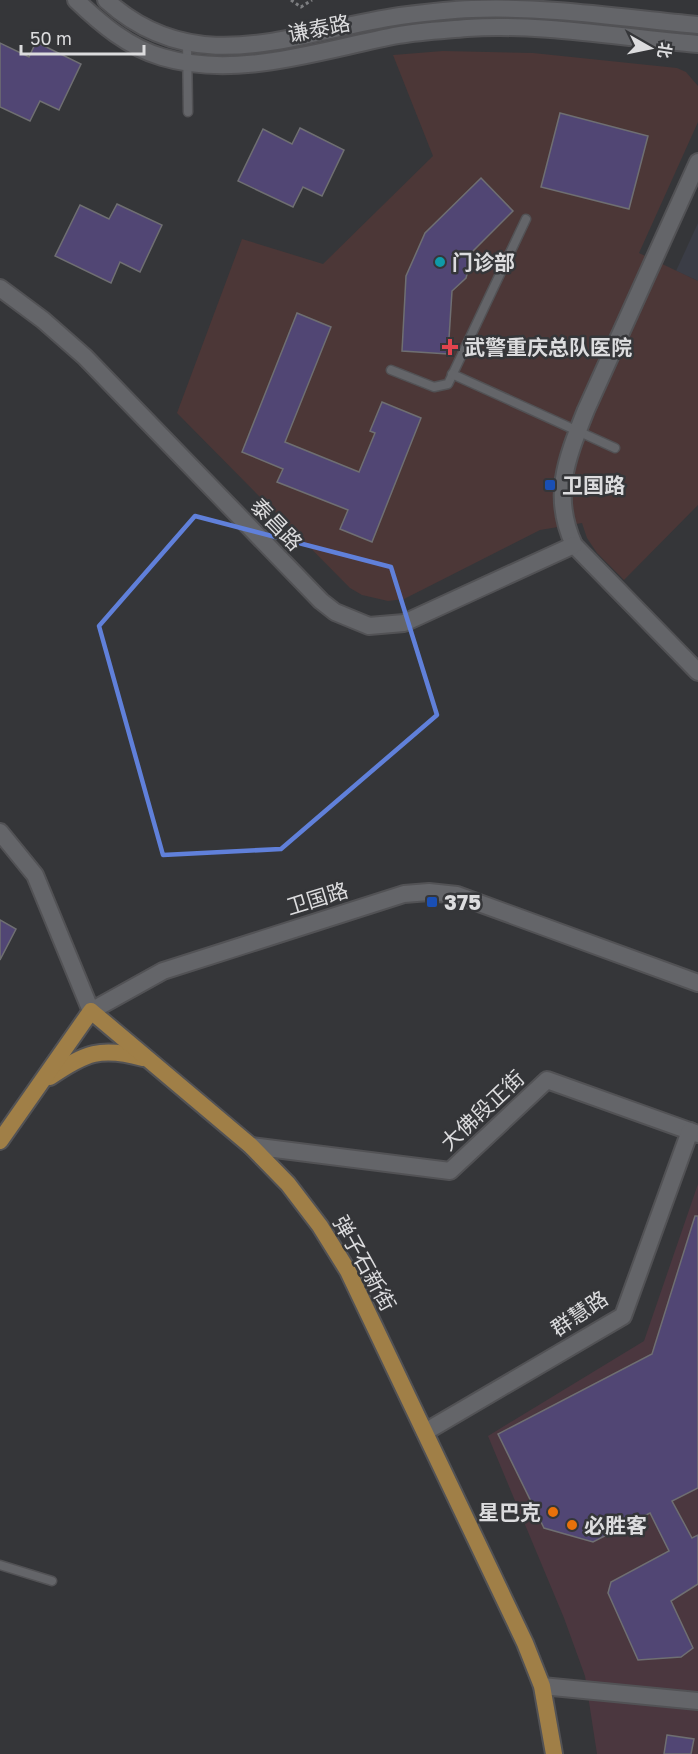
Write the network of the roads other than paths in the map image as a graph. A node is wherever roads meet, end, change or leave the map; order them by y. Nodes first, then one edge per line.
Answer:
1 (76, 0) edge
2 (106, 0) edge
3 (698, 25) edge
4 (187, 43) junction
5 (698, 44) edge
6 (187, 63) junction
7 (188, 112) dead end
8 (698, 162) edge
9 (526, 219) dead end
10 (0, 288) edge
11 (391, 370) dead end
12 (453, 374) junction
13 (578, 431) junction
14 (615, 448) dead end
15 (574, 545) junction
16 (698, 672) edge
17 (0, 832) edge
18 (698, 983) edge
19 (92, 1011) junction
20 (149, 1060) junction
21 (41, 1083) junction
22 (694, 1133) edge
23 (0, 1141) edge
24 (251, 1146) junction
25 (425, 1432) junction
26 (0, 1565) edge
27 (52, 1581) dead end
28 (542, 1686) junction
29 (698, 1701) edge
30 (554, 1754) edge

1 - 6 street, 谦泰路
2 - 4 street, 谦泰路
3 - 4 street, 谦泰路
4 - 6 lane
5 - 6 street, 谦泰路
6 - 7 lane
8 - 13 street
9 - 12 lane
10 - 15 street, 泰昌路
11 - 12 lane
12 - 13 lane
13 - 14 lane
13 - 15 street
15 - 16 street
17 - 19 street
18 - 19 street, 卫国路
19 - 20 main road, 弹子石新街
19 - 21 main road
20 - 21 main road
20 - 24 main road, 弹子石新街
21 - 23 main road
22 - 24 street, 大佛段正街
22 - 25 street, 群慧路
24 - 25 main road, 弹子石新街
25 - 28 main road, 弹子石新街
26 - 27 lane
28 - 29 street
28 - 30 main road, 弹子石新街

